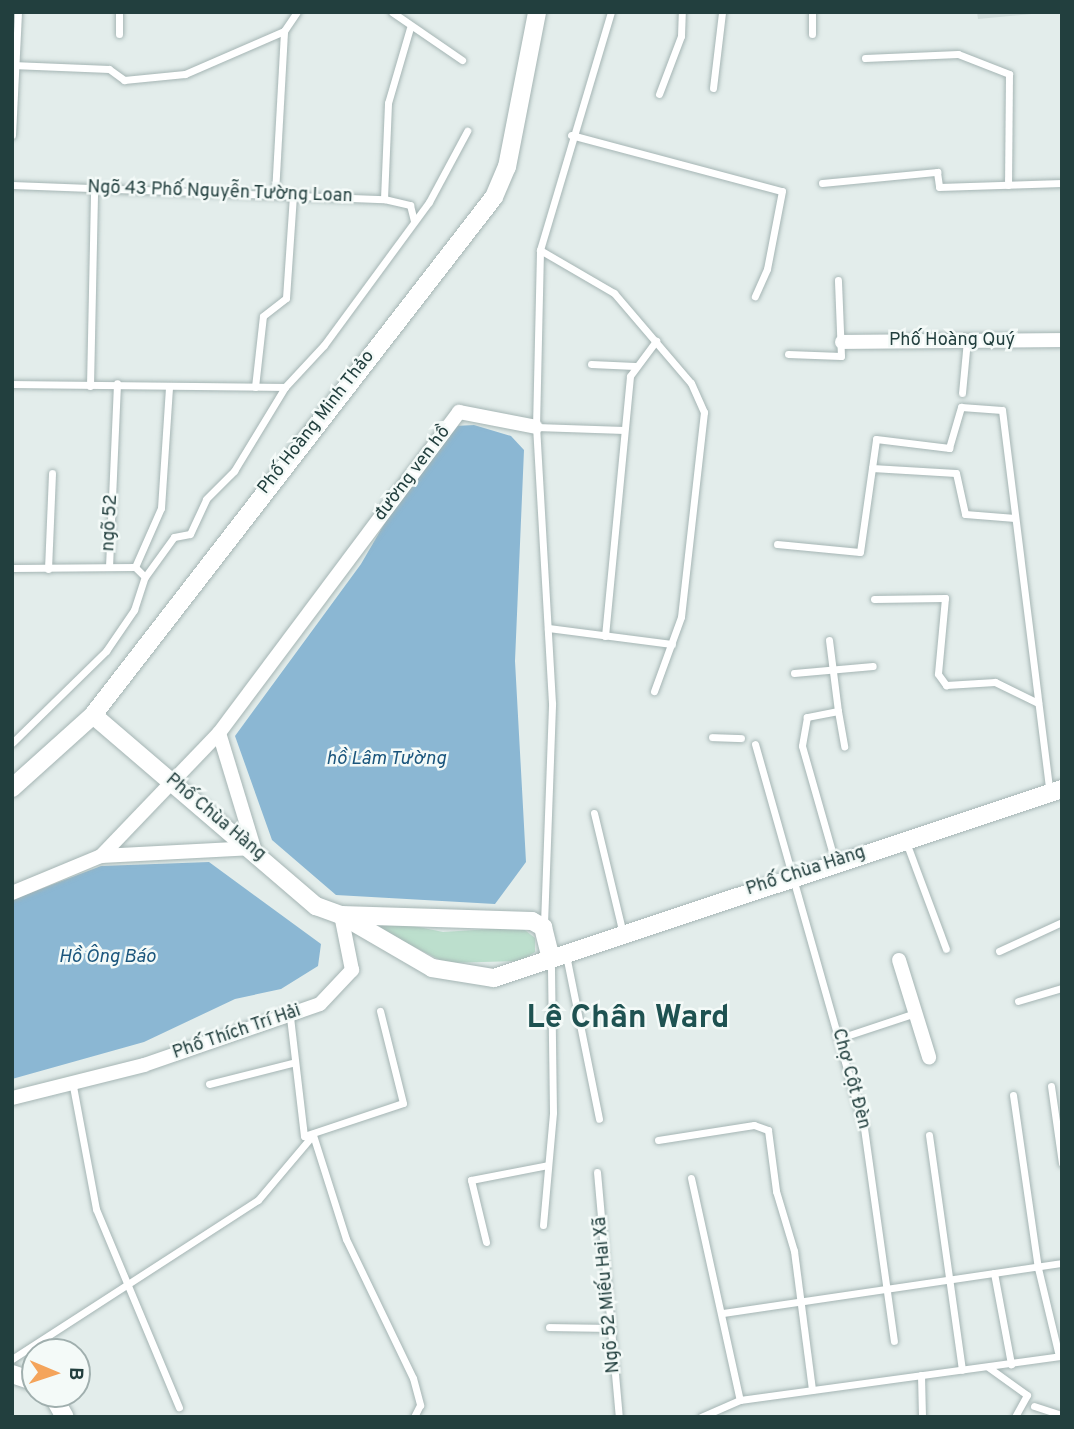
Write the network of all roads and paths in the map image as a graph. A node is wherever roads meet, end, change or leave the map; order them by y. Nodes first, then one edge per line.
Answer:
1 (18, 12) edge
2 (120, 12) edge
3 (297, 12) edge
4 (391, 12) edge
5 (537, 12) edge
6 (611, 12) edge
7 (682, 12) edge
8 (722, 12) edge
9 (812, 12) edge
10 (410, 28) junction
11 (284, 31) junction
12 (120, 34) dead end
13 (812, 34) dead end
14 (865, 58) dead end
15 (462, 60) dead end
16 (14, 65) edge
17 (713, 88) dead end
18 (659, 94) dead end
19 (467, 131) dead end
20 (12, 135) edge
21 (571, 135) junction
22 (822, 183) dead end
23 (1062, 183) edge
24 (12, 185) edge
25 (1008, 186) junction
26 (94, 188) junction
27 (275, 193) junction
28 (293, 194) junction
29 (384, 199) junction
30 (414, 221) junction
31 (540, 250) junction
32 (838, 280) dead end
33 (755, 296) dead end
34 (967, 339) junction
35 (1062, 340) edge
36 (656, 341) junction
37 (842, 342) junction
38 (788, 354) dead end
39 (591, 363) dead end
40 (635, 366) junction
41 (117, 383) junction
42 (12, 384) edge
43 (90, 386) junction
44 (169, 386) junction
45 (255, 387) junction
46 (285, 387) junction
47 (962, 393) dead end
48 (536, 427) junction
49 (624, 430) junction
50 (872, 468) junction
51 (52, 473) dead end
52 (1015, 519) junction
53 (777, 544) dead end
54 (108, 567) junction
55 (135, 567) junction
56 (12, 568) edge
57 (48, 569) junction
58 (145, 577) junction
59 (874, 599) dead end
60 (548, 628) junction
61 (605, 636) junction
62 (829, 640) dead end
63 (672, 644) junction
64 (873, 666) dead end
65 (831, 670) junction
66 (794, 673) dead end
67 (654, 691) dead end
68 (1038, 703) junction
69 (838, 711) junction
70 (93, 715) junction
71 (219, 733) junction
72 (712, 737) dead end
73 (741, 738) dead end
74 (12, 743) edge
75 (755, 744) dead end
76 (844, 746) dead end
77 (173, 783) junction
78 (12, 788) edge
79 (1056, 789) edge
80 (594, 813) dead end
81 (905, 839) junction
82 (254, 849) junction
83 (101, 856) junction
84 (835, 863) junction
85 (791, 875) junction
86 (12, 893) edge
87 (341, 915) junction
88 (1062, 922) edge
89 (543, 927) junction
90 (624, 935) junction
91 (946, 949) dead end
92 (999, 951) dead end
93 (559, 957) junction
94 (899, 960) dead end
95 (1062, 988) edge
96 (1018, 1001) dead end
97 (380, 1011) dead end
98 (915, 1013) junction
99 (290, 1017) junction
100 (840, 1038) junction
101 (929, 1057) dead end
102 (292, 1063) junction
103 (209, 1084) dead end
104 (73, 1086) junction
105 (1051, 1086) dead end
106 (1013, 1096) dead end
107 (12, 1098) edge
108 (599, 1119) dead end
109 (313, 1135) junction
110 (929, 1135) dead end
111 (659, 1140) dead end
112 (1062, 1163) edge
113 (548, 1166) junction
114 (597, 1172) dead end
115 (691, 1178) dead end
116 (543, 1225) dead end
117 (486, 1242) dead end
118 (1062, 1263) edge
119 (1038, 1268) junction
120 (994, 1273) junction
121 (946, 1279) junction
122 (125, 1285) junction
123 (883, 1288) junction
124 (801, 1298) junction
125 (723, 1313) junction
126 (548, 1327) dead end
127 (609, 1328) junction
128 (894, 1341) dead end
129 (1060, 1356) edge
130 (12, 1359) edge
131 (1012, 1364) junction
132 (988, 1367) junction
133 (962, 1370) junction
134 (921, 1375) junction
135 (812, 1390) junction
136 (740, 1400) junction
137 (1034, 1405) dead end
138 (178, 1407) dead end
139 (1062, 1415) edge
140 (414, 1417) edge
141 (619, 1417) edge
142 (701, 1417) edge
143 (922, 1417) edge
144 (1014, 1417) edge

1 - 16 lane
2 - 12 lane
3 - 11 lane
4 - 10 lane
5 - 70 street, Phố Hoàng Minh Thảo
6 - 21 lane
7 - 18 lane
8 - 17 lane
9 - 13 lane
10 - 15 lane
10 - 29 lane
11 - 16 lane
11 - 27 lane
14 - 25 lane
16 - 20 lane
19 - 30 lane
21 - 31 lane
21 - 33 lane
22 - 25 lane
23 - 25 lane
24 - 26 lane, Ngõ 43 Phố Nguyễn Tường Loan
26 - 27 lane, Ngõ 43 Phố Nguyễn Tường Loan
26 - 43 lane
27 - 28 lane, Ngõ 43 Phố Nguyễn Tường Loan
28 - 29 lane, Ngõ 43 Phố Nguyễn Tường Loan
28 - 45 lane
29 - 30 lane, Ngõ 43 Phố Nguyễn Tường Loan
30 - 46 lane
31 - 36 lane
31 - 48 lane
32 - 37 lane
34 - 35 street, Phố Hoàng Quý
34 - 37 street, Phố Hoàng Quý
34 - 47 lane
36 - 40 lane
36 - 63 lane
37 - 38 lane
39 - 40 lane
40 - 49 lane
41 - 43 lane
41 - 44 lane
41 - 54 lane, ngõ 52
42 - 43 lane
44 - 45 lane
44 - 55 lane
45 - 46 lane
46 - 58 lane
48 - 49 lane
48 - 60 lane
48 - 71 street, đường ven hồ
49 - 61 lane
50 - 52 lane
50 - 52 lane
50 - 53 lane
51 - 57 lane
52 - 68 lane
54 - 55 lane
54 - 57 lane, ngõ 52
55 - 58 lane
56 - 57 lane, ngõ 52
58 - 74 lane
59 - 68 lane
60 - 61 lane
60 - 89 lane
61 - 63 lane
62 - 65 lane
63 - 67 lane
64 - 65 lane
65 - 66 lane
65 - 69 lane
68 - 79 lane
69 - 76 lane
69 - 84 lane
70 - 77 street, Phố Chùa Hàng
70 - 78 street, Phố Hoàng Minh Thảo
71 - 77 street
71 - 82 street
72 - 73 lane
75 - 85 lane, Chợ Cột Đèn
77 - 82 street, Phố Chùa Hàng
77 - 83 street
79 - 81 street, Phố Chùa Hàng
80 - 90 lane
81 - 84 street, Phố Chùa Hàng
81 - 91 lane
82 - 83 street
82 - 87 street, Phố Chùa Hàng
83 - 86 street
84 - 85 street, Phố Chùa Hàng
85 - 90 street, Phố Chùa Hàng
85 - 100 lane, Chợ Cột Đèn
87 - 89 street, Phố Chùa Hàng
87 - 93 street, Phố Chùa Hàng
87 - 99 street, Phố Thích Trí Hải
88 - 92 lane
89 - 93 street
90 - 93 street, Phố Chùa Hàng
93 - 108 lane
93 - 113 lane
94 - 98 street
95 - 96 lane
97 - 109 lane
98 - 100 lane
98 - 101 street
99 - 102 lane
99 - 104 street, Phố Thích Trí Hải
100 - 123 lane, Chợ Cột Đèn
102 - 103 lane
102 - 109 lane
104 - 107 street, Phố Thích Trí Hải
104 - 122 lane
105 - 112 lane
106 - 119 lane
109 - 122 lane
109 - 140 lane
110 - 121 lane
111 - 124 lane
113 - 116 lane
113 - 117 lane
114 - 127 lane, Ngõ 52 Miếu Hai Xã
115 - 125 lane
118 - 119 lane
119 - 120 lane
119 - 129 lane
120 - 121 lane
120 - 131 lane
121 - 123 lane
121 - 133 lane
122 - 130 lane
122 - 138 lane
123 - 124 lane
123 - 128 lane, Chợ Cột Đèn
124 - 125 lane
124 - 135 lane
125 - 136 lane
126 - 127 lane
127 - 141 lane, Ngõ 52 Miếu Hai Xã
129 - 131 lane
131 - 132 lane
132 - 133 lane
132 - 144 lane
133 - 134 lane
134 - 135 lane
134 - 143 lane
135 - 136 lane
136 - 142 lane
137 - 139 lane

